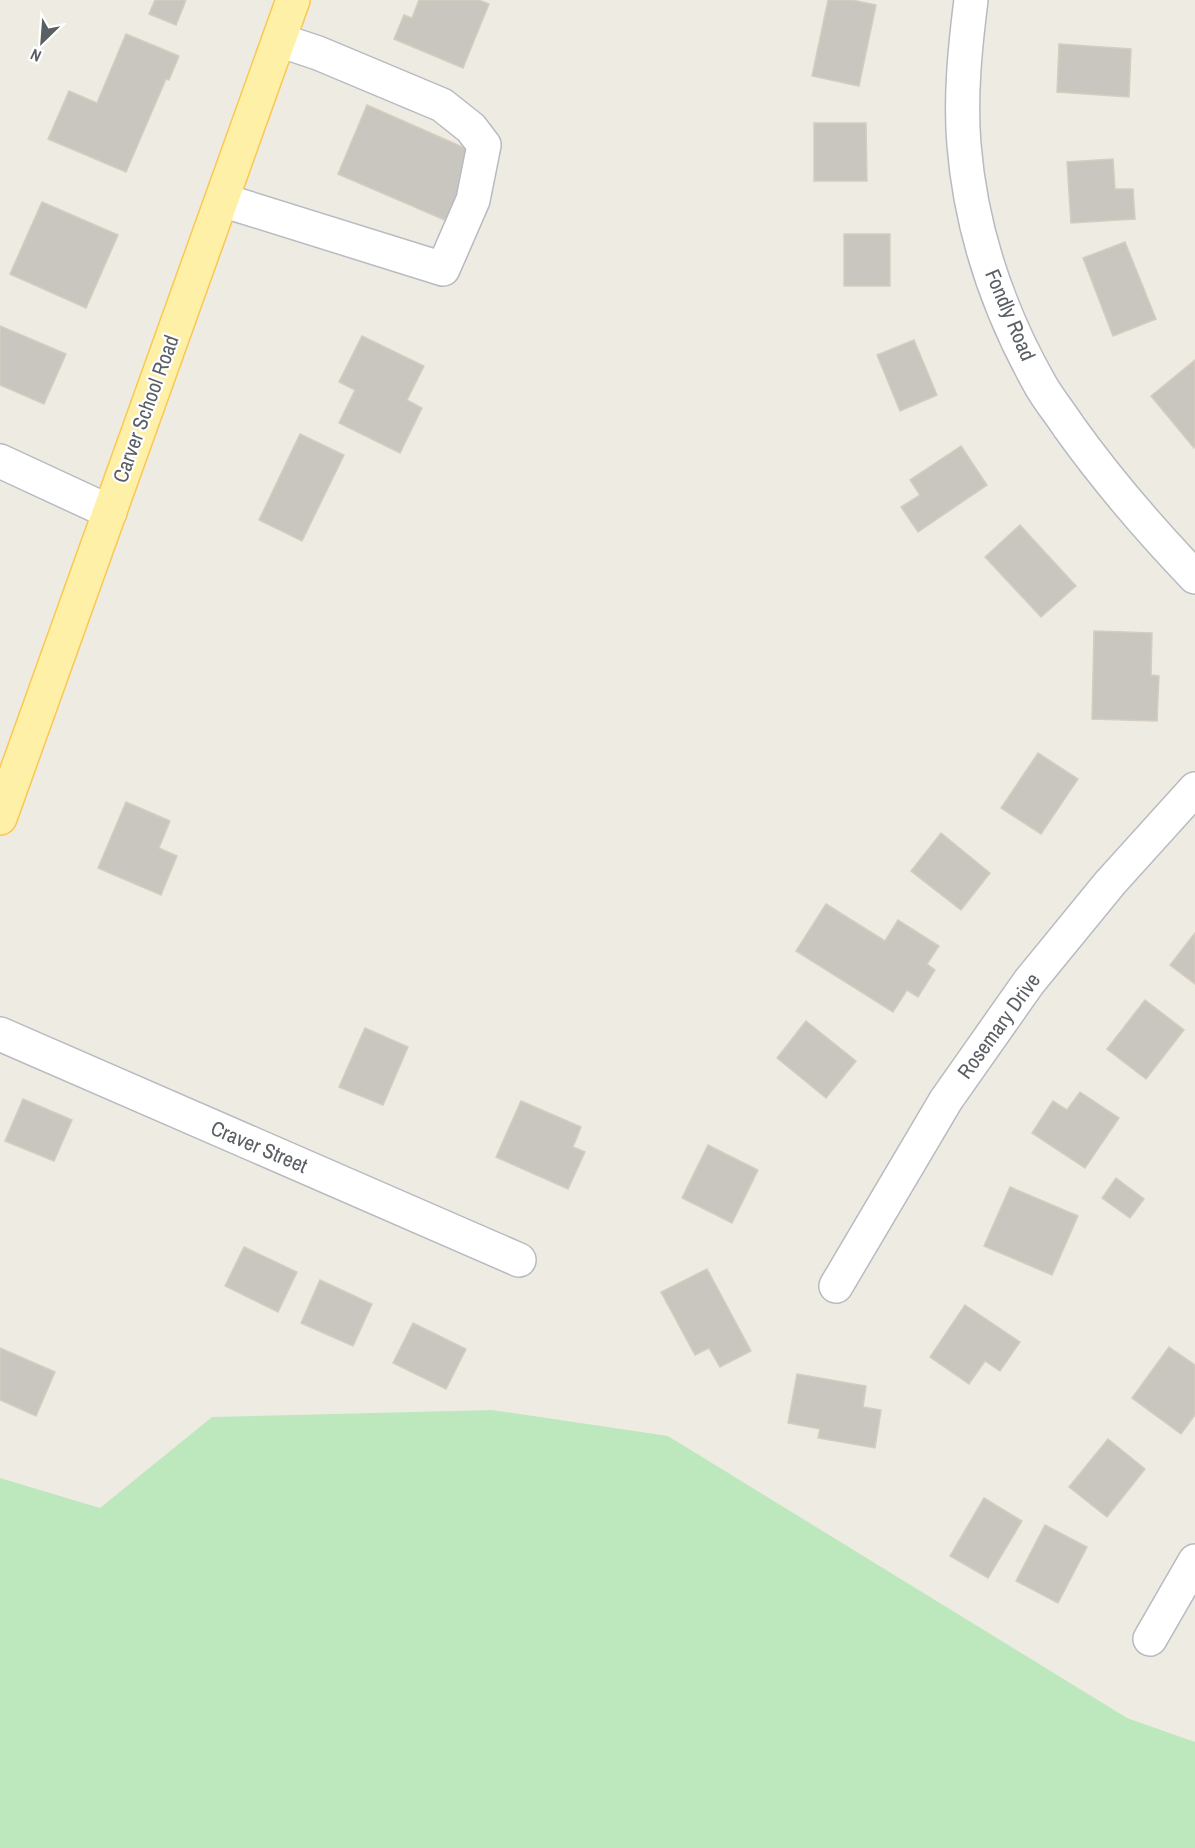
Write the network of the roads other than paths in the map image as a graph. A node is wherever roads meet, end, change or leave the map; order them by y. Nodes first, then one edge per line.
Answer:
1 (293, 0) edge
2 (971, 0) edge
3 (279, 40) junction
4 (222, 200) junction
5 (0, 461) edge
6 (110, 512) junction
7 (1195, 577) edge
8 (1195, 789) edge
9 (0, 818) edge
10 (0, 1034) edge
11 (519, 1260) dead end
12 (836, 1286) dead end
13 (1195, 1561) edge
14 (1150, 1638) dead end

1 - 3 main road, Carver School Road
2 - 7 street, Fondly Road
3 - 4 main road, Carver School Road
3 - 4 street
4 - 6 main road, Carver School Road
5 - 6 street
6 - 9 main road, Carver School Road
8 - 12 street, Rosemary Drive
10 - 11 street, Craver Street
13 - 14 street

